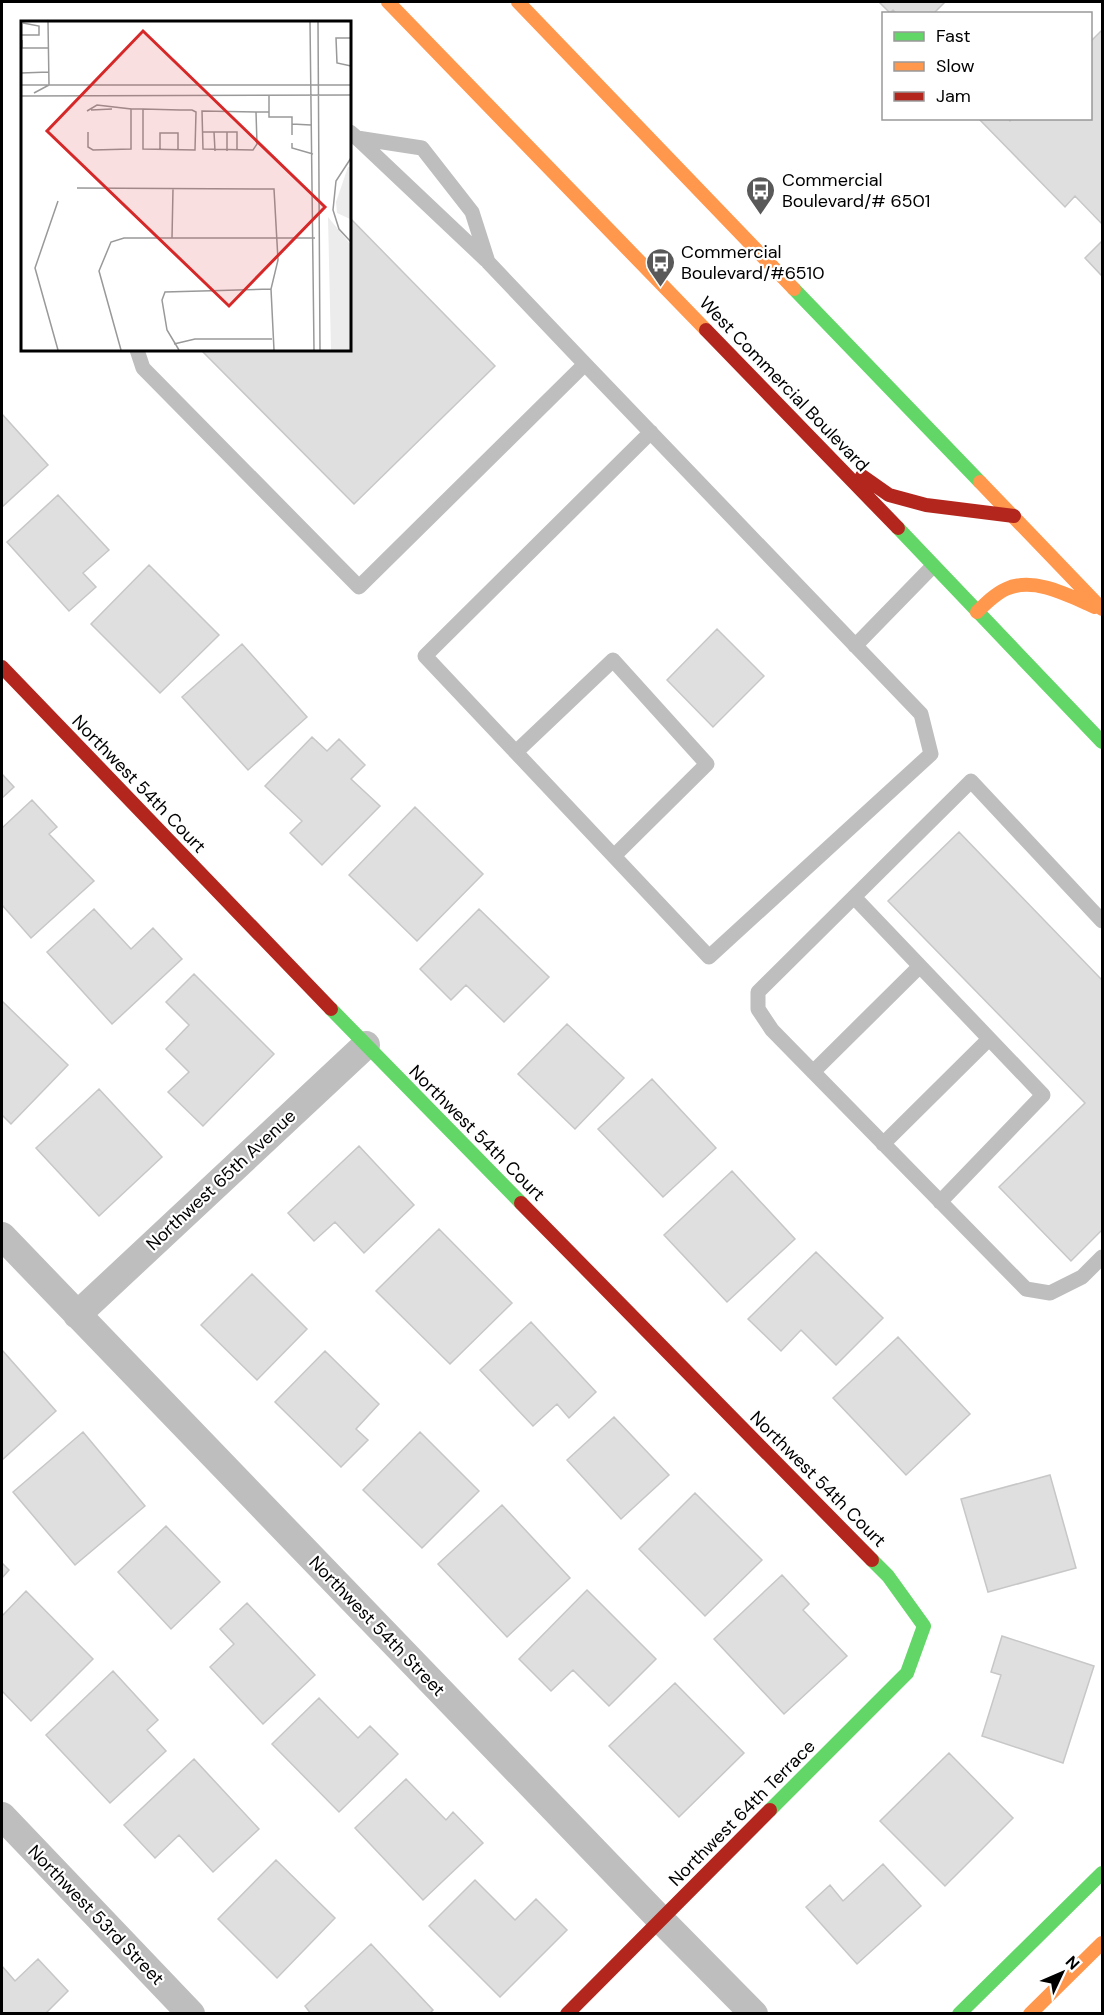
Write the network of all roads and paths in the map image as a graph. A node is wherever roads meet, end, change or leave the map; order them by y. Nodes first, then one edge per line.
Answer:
1 (388, 2) edge
2 (518, 2) edge
3 (353, 135) edge
4 (488, 262) junction
5 (137, 351) edge
6 (585, 364) junction
7 (651, 432) junction
8 (825, 452) junction
9 (1014, 516) junction
10 (933, 566) junction
11 (1102, 609) edge
12 (977, 612) junction
13 (855, 646) junction
14 (2, 667) edge
15 (1102, 742) edge
16 (516, 752) junction
17 (614, 856) junction
18 (854, 897) junction
19 (1102, 921) edge
20 (920, 966) junction
21 (989, 1039) junction
22 (366, 1045) junction
23 (813, 1072) junction
24 (883, 1144) junction
25 (940, 1202) junction
26 (2, 1236) edge
27 (1102, 1257) edge
28 (77, 1315) junction
29 (924, 1626) joint
30 (2, 1816) edge
31 (1102, 1873) edge
32 (661, 1920) junction
33 (1102, 1943) edge
34 (191, 2013) edge
35 (567, 2013) edge
36 (754, 2013) edge
37 (959, 2013) edge
38 (1030, 2013) edge

1 - 8 main road, West Commercial Boulevard
2 - 9 main road
3 - 4 lane
3 - 4 lane
4 - 6 lane
5 - 6 lane
6 - 7 lane
7 - 13 lane
7 - 16 lane
8 - 9 main road
8 - 10 main road, West Commercial Boulevard
9 - 11 main road
10 - 12 main road, West Commercial Boulevard
10 - 13 lane
11 - 12 main road
12 - 15 main road, West Commercial Boulevard
13 - 17 lane
14 - 22 main road, Northwest 54th Court
16 - 17 lane
16 - 17 lane
18 - 19 lane
18 - 20 lane
18 - 23 lane
20 - 21 lane
20 - 23 lane
21 - 24 lane
21 - 25 lane
22 - 28 street, Northwest 65th Avenue
22 - 29 main road, Northwest 54th Court
23 - 24 lane
24 - 25 lane
25 - 27 lane
26 - 28 street, Northwest 54th Street
28 - 32 street, Northwest 54th Street
29 - 32 main road, Northwest 64th Terrace
30 - 34 street, Northwest 53rd Street
31 - 37 main road
32 - 35 main road, Northwest 64th Terrace
32 - 36 street, Northwest 54th Street
33 - 38 main road

